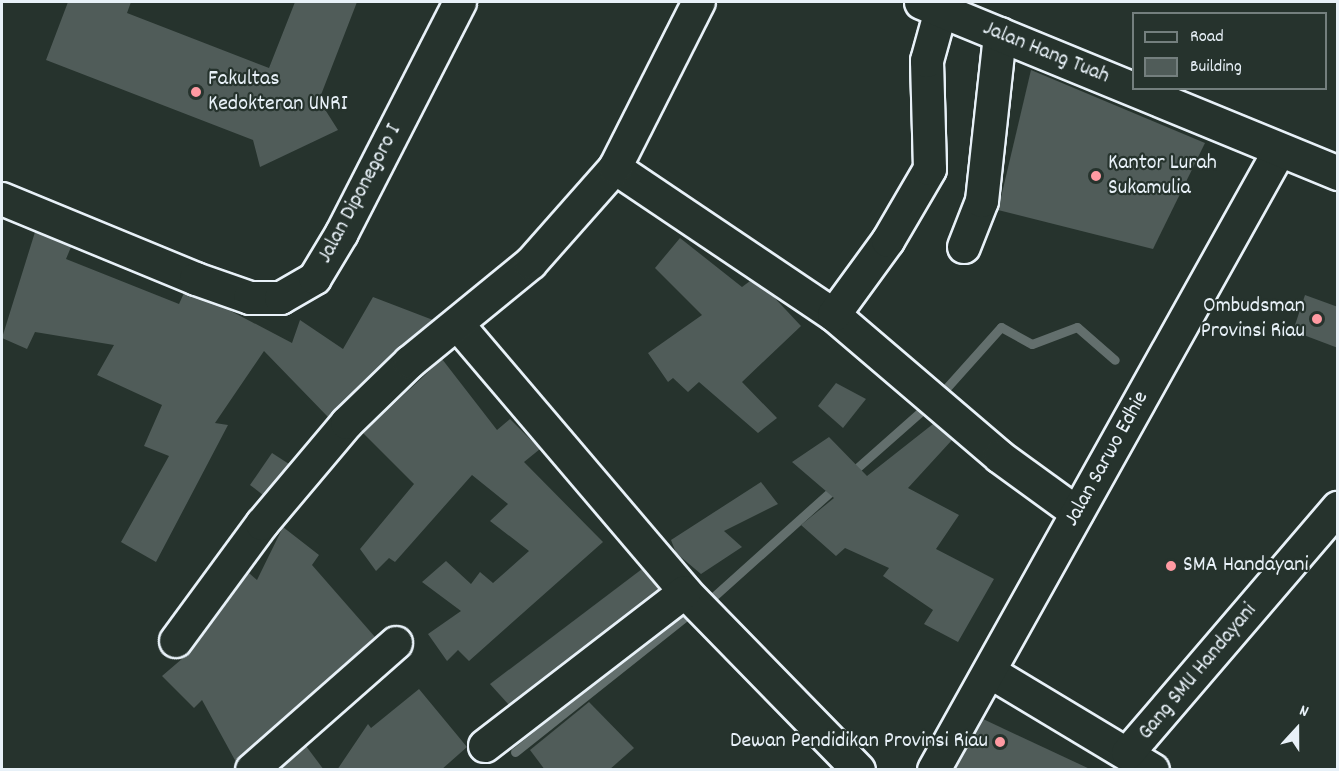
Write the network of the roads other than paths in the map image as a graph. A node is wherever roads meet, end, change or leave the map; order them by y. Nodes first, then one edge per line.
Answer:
1 (460, 2) edge
2 (699, 2) edge
3 (931, 6) edge
4 (1000, 34) junction
5 (1132, 89) edge
6 (1135, 90) edge
7 (1280, 150) junction
8 (615, 168) junction
9 (1338, 173) edge
10 (2, 199) edge
11 (964, 247) dead end
12 (834, 315) junction
13 (459, 326) junction
14 (1338, 508) edge
15 (1077, 513) junction
16 (685, 592) junction
17 (176, 641) dead end
18 (396, 643) dead end
19 (990, 672) junction
20 (485, 746) dead end
21 (1140, 761) edge
22 (252, 770) edge
23 (860, 770) edge
24 (934, 770) edge

1 - 10 street, Jalan Diponegoro I
2 - 8 street
3 - 4 main road, Jalan Hang Tuah
3 - 12 street
4 - 5 main road, Jalan Hang Tuah
4 - 11 street
6 - 7 main road, Jalan Hang Tuah
7 - 9 main road, Jalan Hang Tuah
7 - 15 street, Jalan Sarwo Edhie
8 - 12 street
8 - 13 street
12 - 15 street
13 - 16 street
13 - 17 street
14 - 21 street, Gang SMU Handayani
15 - 19 street, Jalan Sarwo Edhie
16 - 20 street
16 - 23 street
18 - 22 street
19 - 21 street
19 - 24 street, Jalan Sarwo Edhie

